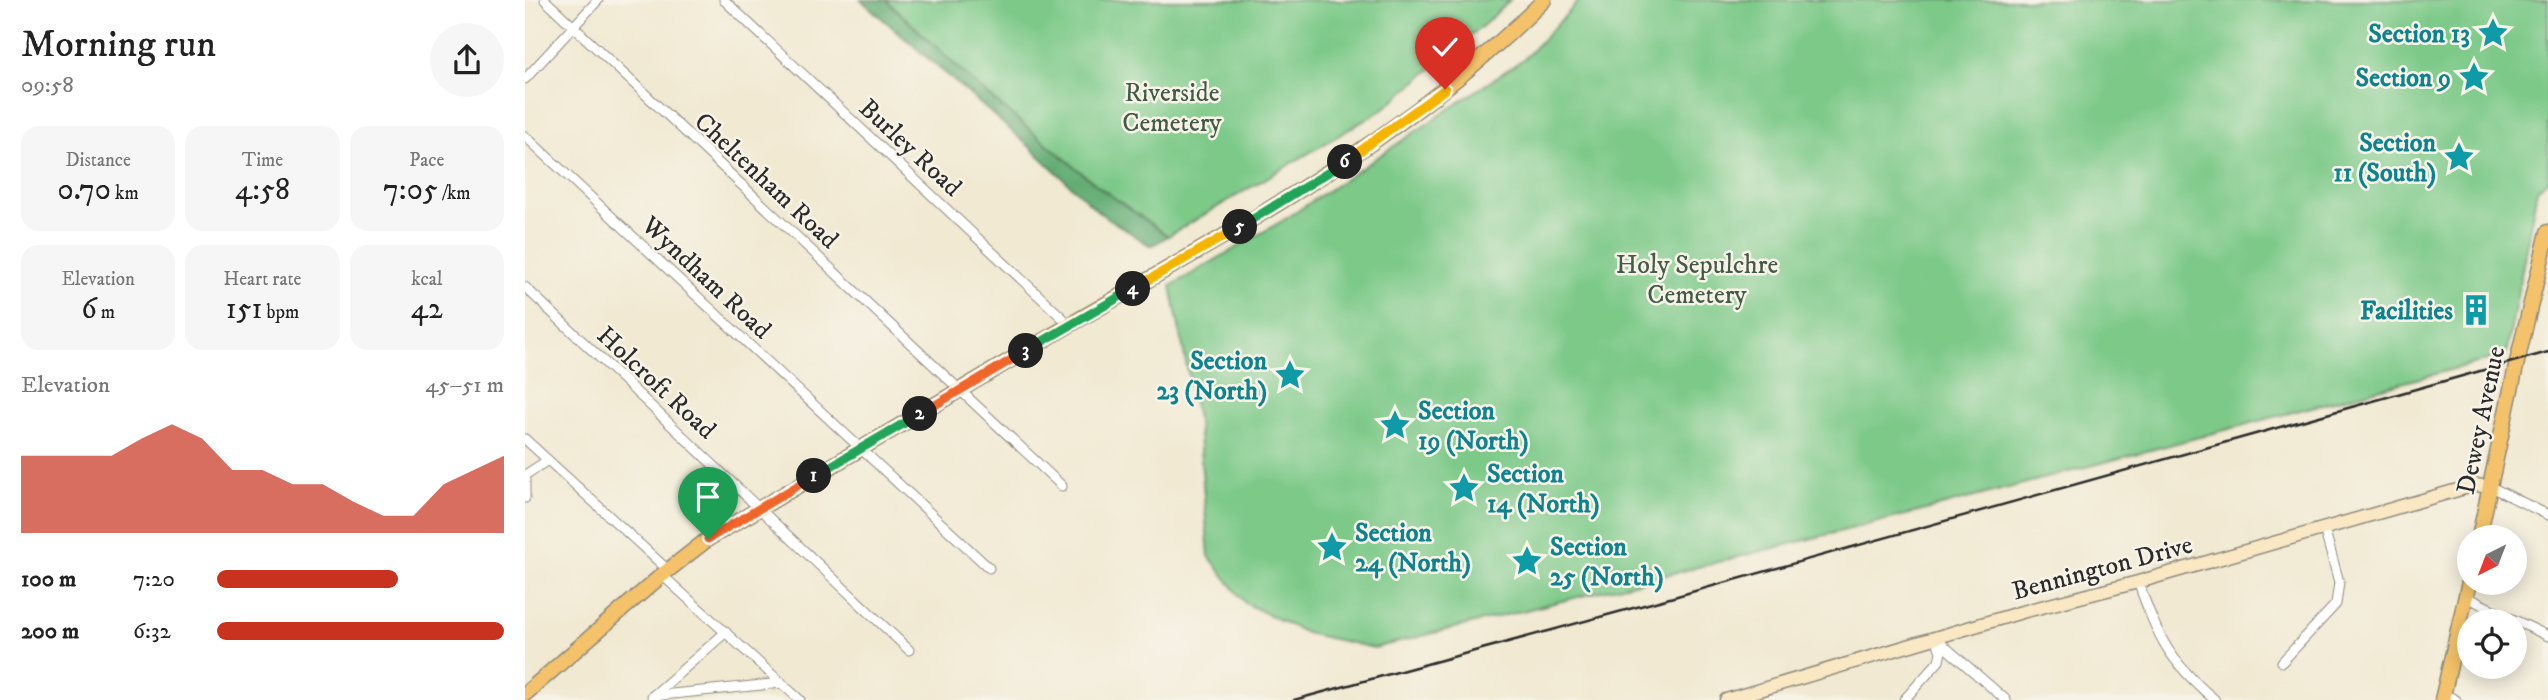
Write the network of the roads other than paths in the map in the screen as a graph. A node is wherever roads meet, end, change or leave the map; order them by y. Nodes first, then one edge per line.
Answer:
1 (545, 0) edge
2 (598, 0) edge
3 (724, 0) edge
4 (1544, 0) edge
5 (573, 26) junction
6 (525, 79) edge
7 (525, 135) edge
8 (2547, 239) edge
9 (525, 287) edge
10 (1070, 325) junction
11 (961, 390) junction
12 (525, 439) edge
13 (860, 449) junction
14 (548, 460) junction
15 (525, 477) edge
16 (1062, 486) dead end
17 (2491, 487) junction
18 (525, 498) edge
19 (761, 508) junction
20 (2548, 515) edge
21 (2482, 525) edge
22 (2324, 528) junction
23 (989, 568) dead end
24 (665, 572) junction
25 (2138, 582) junction
26 (2466, 597) joint
27 (726, 632) junction
28 (2548, 636) edge
29 (1936, 639) junction
30 (909, 650) dead end
31 (2281, 662) dead end
32 (782, 683) junction
33 (525, 694) edge
34 (650, 698) edge
35 (2447, 698) edge
36 (800, 700) edge
37 (1726, 700) edge
38 (1904, 700) edge
39 (2007, 700) edge
40 (2215, 700) edge

1 - 5 street, Cheltenham Road
2 - 5 street
3 - 10 street, Burley Road
4 - 10 main road
5 - 6 street
5 - 11 street, Cheltenham Road
7 - 13 street, Wyndham Road
8 - 17 main road, Dewey Avenue
9 - 19 street, Holcroft Road
10 - 11 main road
11 - 13 main road
11 - 16 street, Cheltenham Road
12 - 14 street
13 - 19 main road
13 - 23 street, Wyndham Road
14 - 15 street
14 - 24 street
15 - 18 street
17 - 20 street
17 - 21 main road, Dewey Avenue
17 - 22 street, Bennington Drive
19 - 24 main road
19 - 30 street, Holcroft Road
22 - 25 street, Bennington Drive
22 - 31 street
24 - 27 street
24 - 33 main road
25 - 29 street, Bennington Drive
25 - 40 street
26 - 28 street
26 - 35 main road
27 - 32 street
27 - 34 street
29 - 37 street, Bennington Drive
29 - 38 street
29 - 39 street
32 - 34 street
32 - 36 street

